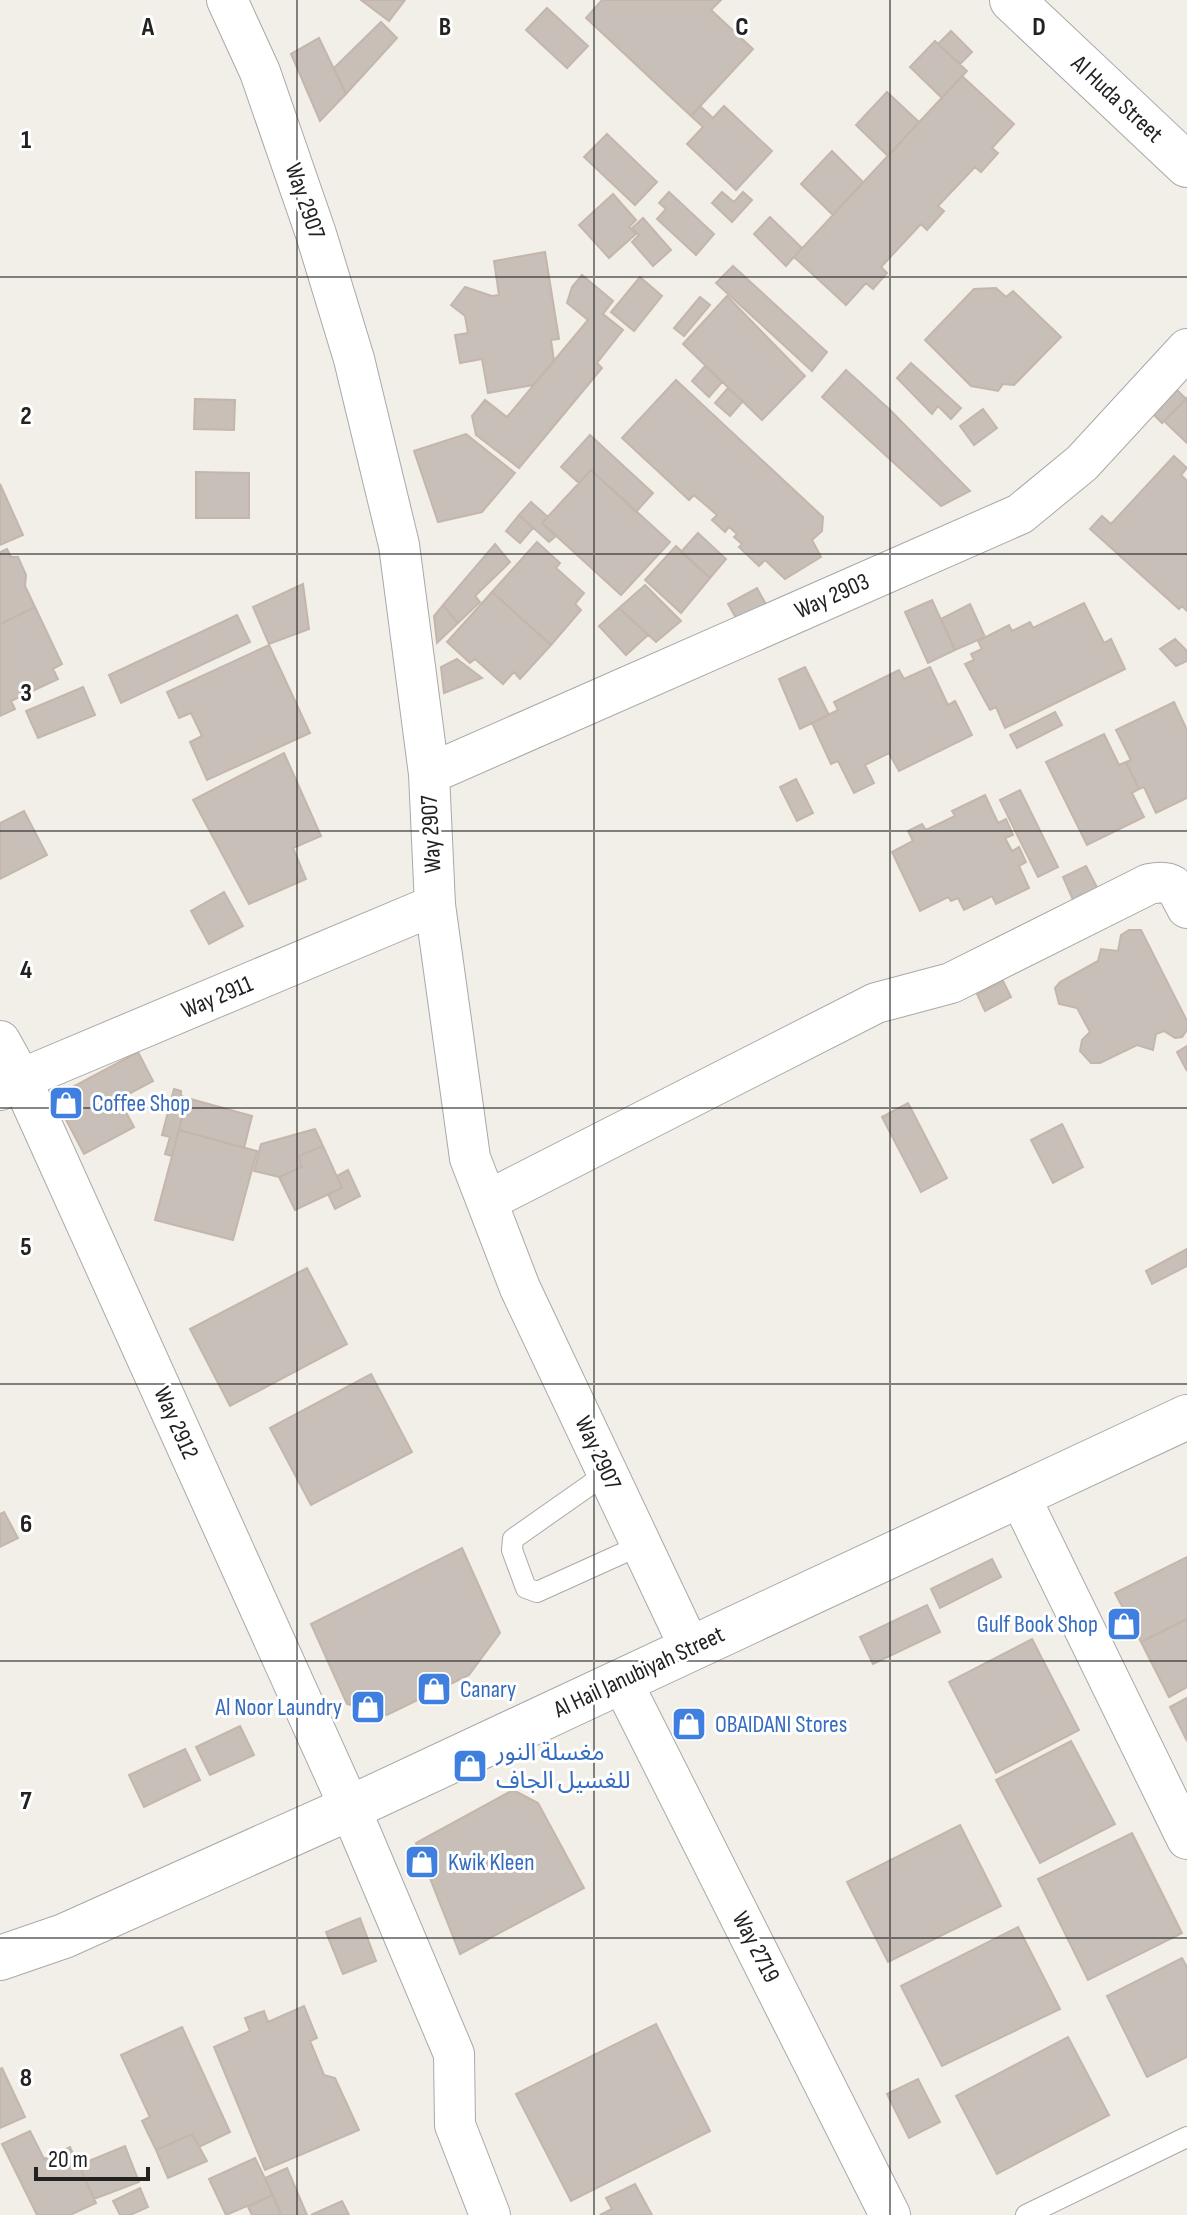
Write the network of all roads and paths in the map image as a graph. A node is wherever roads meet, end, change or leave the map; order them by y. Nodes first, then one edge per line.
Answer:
1 (227, 0) edge
2 (1012, 0) edge
3 (1187, 165) edge
4 (1187, 349) edge
5 (429, 774) junction
6 (435, 905) junction
7 (1187, 908) edge
8 (0, 1041) edge
9 (10, 1084) edge
10 (487, 1201) junction
11 (1185, 1422) edge
12 (607, 1473) junction
13 (1019, 1495) junction
14 (641, 1545) junction
15 (690, 1648) junction
16 (621, 1680) junction
17 (350, 1808) junction
18 (1187, 1839) edge
19 (0, 1958) edge
20 (1187, 2137) edge
21 (490, 2215) edge
22 (890, 2215) edge
23 (1026, 2215) edge

1 - 5 street, Way 2907
2 - 3 street, Al Huda Street
4 - 5 street, Way 2903
5 - 6 street, Way 2907
6 - 9 street, Way 2911
6 - 10 street, Way 2907
7 - 10 street
8 - 9 street, Way 2912
9 - 17 street, Way 2912
10 - 12 street, Way 2907
11 - 13 street, Al Hail Janubiyah Street
12 - 14 street, Way 2907
12 - 14 lane
13 - 15 street, Al Hail Janubiyah Street
13 - 18 street
14 - 15 street, Way 2907
15 - 16 street, Al Hail Janubiyah Street
16 - 17 street, Al Hail Janubiyah Street
16 - 22 street, Way 2719
17 - 19 street, Al Hail Janubiyah Street
17 - 21 street, Way 2912
20 - 23 lane

